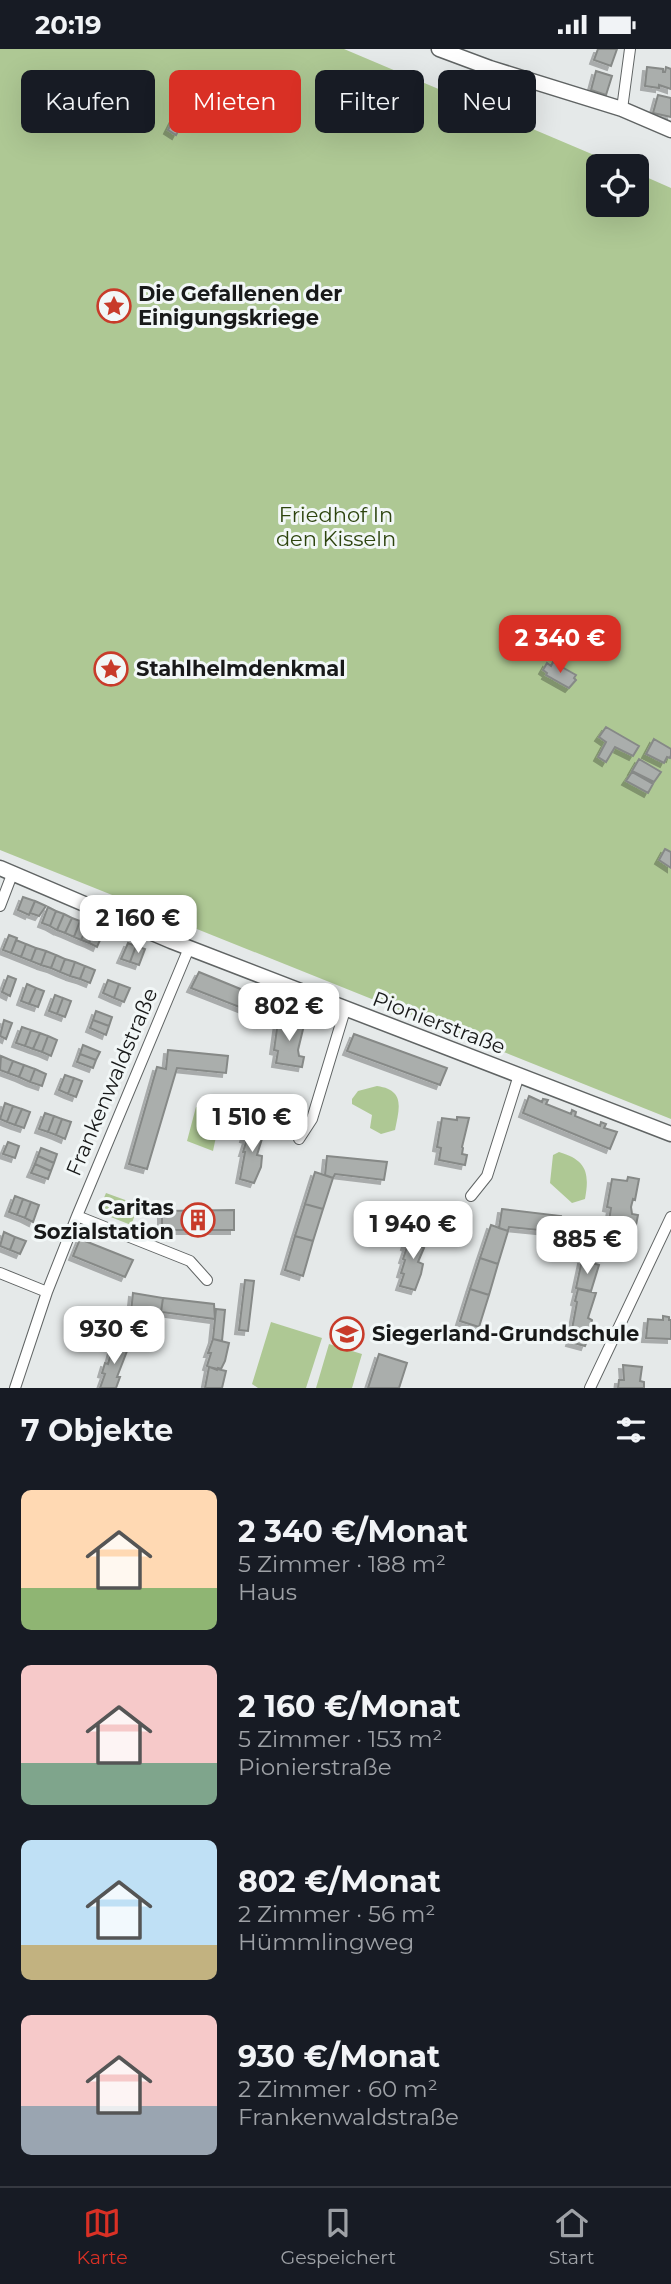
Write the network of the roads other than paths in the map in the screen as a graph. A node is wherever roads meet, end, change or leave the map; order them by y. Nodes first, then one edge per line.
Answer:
1 (439, 49) edge
2 (630, 49) edge
3 (471, 55) edge
4 (622, 109) junction
5 (671, 131) edge
6 (6, 870) edge
7 (0, 906) edge
8 (189, 948) junction
9 (345, 1010) junction
10 (519, 1075) junction
11 (671, 1134) edge
12 (299, 1139) dead end
13 (471, 1196) dead end
14 (77, 1216) junction
15 (671, 1217) edge
16 (0, 1273) edge
17 (207, 1280) dead end
18 (47, 1291) junction
19 (15, 1388) edge
20 (590, 1388) edge

1 - 3 street
2 - 4 street
3 - 4 street
4 - 5 street
6 - 7 street
6 - 8 street, Pionierstraße
8 - 9 street, Pionierstraße
8 - 14 street, Frankenwaldstraße
9 - 10 street, Pionierstraße
9 - 12 street
10 - 11 street, Pionierstraße
10 - 13 street
14 - 17 street
14 - 18 street, Frankenwaldstraße
15 - 20 street
16 - 18 street
18 - 19 street, Frankenwaldstraße

